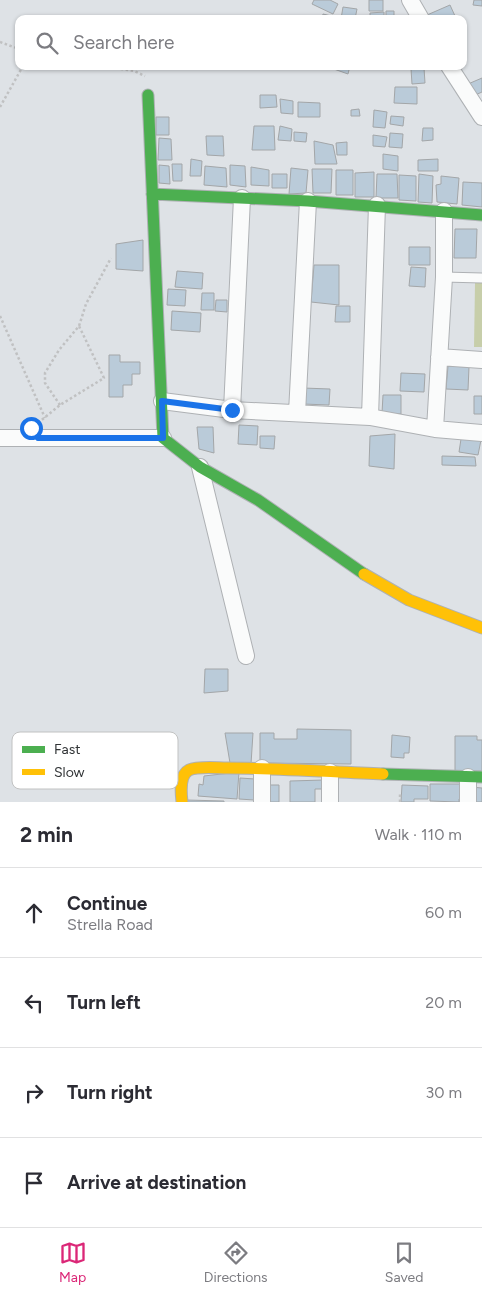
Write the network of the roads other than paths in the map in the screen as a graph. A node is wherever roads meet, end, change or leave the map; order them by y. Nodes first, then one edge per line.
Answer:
1 (410, 0) edge
2 (419, 15) edge
3 (453, 70) edge
4 (148, 95) dead end
5 (482, 116) edge
6 (152, 194) junction
7 (242, 198) junction
8 (308, 201) junction
9 (377, 205) junction
10 (444, 212) junction
11 (482, 216) edge
12 (444, 277) junction
13 (482, 278) edge
14 (439, 357) junction
15 (482, 360) edge
16 (162, 401) junction
17 (232, 410) junction
18 (297, 413) junction
19 (370, 417) junction
20 (435, 429) junction
21 (482, 433) edge
22 (0, 438) edge
23 (163, 438) junction
24 (200, 466) junction
25 (482, 628) edge
26 (246, 656) dead end
27 (262, 768) junction
28 (330, 772) junction
29 (475, 777) edge
30 (182, 802) edge
31 (262, 802) edge
32 (330, 802) edge
33 (468, 802) edge

1 - 2 street
3 - 5 street
4 - 6 street
6 - 7 street
6 - 16 street
7 - 8 street
7 - 17 street
8 - 9 street
8 - 18 street
9 - 10 street
9 - 19 street
10 - 11 street
10 - 12 street
12 - 13 lane
12 - 14 street
14 - 15 street
14 - 20 street
16 - 17 street
16 - 23 street
17 - 18 street
18 - 19 street
19 - 20 street
20 - 21 street
22 - 23 street
23 - 24 street
24 - 25 street
24 - 26 street
27 - 28 street
27 - 30 street
27 - 31 street
28 - 29 street
28 - 32 street
29 - 33 street

